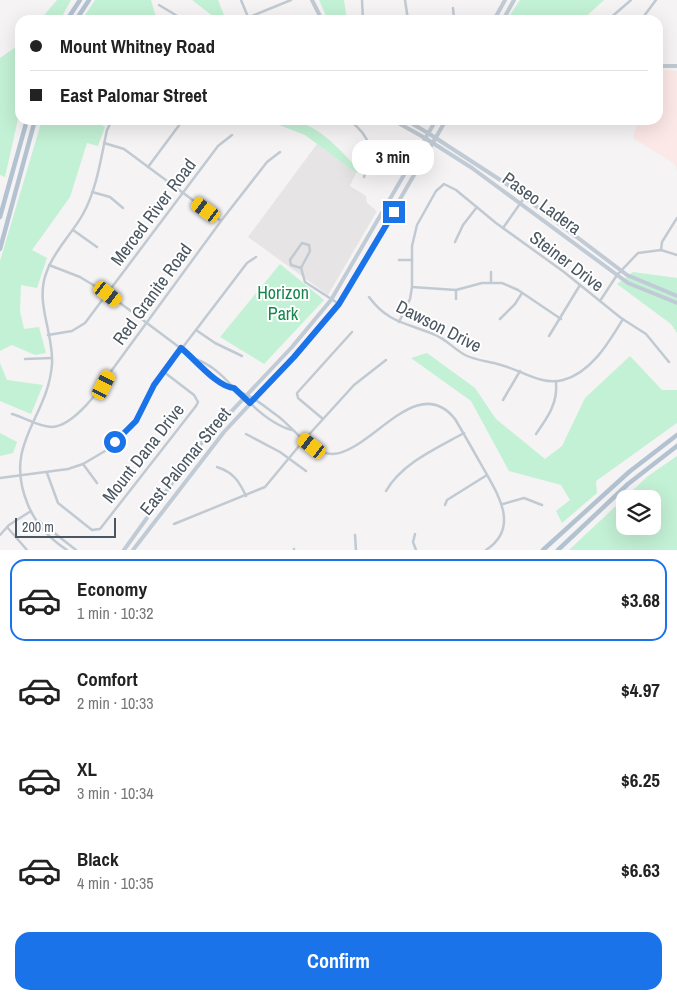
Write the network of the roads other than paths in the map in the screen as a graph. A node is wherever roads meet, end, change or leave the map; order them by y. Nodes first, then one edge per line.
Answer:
1 (80, 0) edge
2 (89, 0) edge
3 (241, 0) edge
4 (292, 0) edge
5 (312, 0) edge
6 (362, 0) edge
7 (405, 0) edge
8 (505, 0) edge
9 (514, 0) edge
10 (631, 0) edge
11 (656, 0) edge
12 (159, 6) dead end
13 (453, 8) dead end
14 (70, 15) edge
15 (79, 15) edge
16 (175, 15) edge
17 (247, 15) edge
18 (253, 15) edge
19 (320, 15) edge
20 (363, 15) edge
21 (407, 15) edge
22 (454, 15) edge
23 (496, 15) edge
24 (506, 15) edge
25 (614, 15) edge
26 (646, 15) edge
27 (663, 66) edge
28 (677, 66) edge
29 (25, 125) edge
30 (34, 125) edge
31 (110, 125) edge
32 (179, 125) edge
33 (354, 125) edge
34 (403, 125) edge
35 (414, 125) edge
36 (433, 125) edge
37 (443, 125) edge
38 (428, 133) junction
39 (232, 134) dead end
40 (425, 138) junction
41 (436, 138) junction
42 (104, 143) junction
43 (432, 143) junction
44 (370, 148) junction
45 (383, 148) dead end
46 (280, 152) dead end
47 (148, 167) junction
48 (364, 177) dead end
49 (9, 185) junction
50 (18, 187) junction
51 (92, 192) junction
52 (183, 194) junction
53 (524, 198) junction
54 (520, 204) junction
55 (477, 207) junction
56 (123, 208) dead end
57 (0, 217) edge
58 (677, 218) edge
59 (221, 221) junction
60 (503, 228) junction
61 (73, 230) junction
62 (455, 242) dead end
63 (97, 247) dead end
64 (0, 249) edge
65 (661, 250) junction
66 (677, 255) edge
67 (256, 257) dead end
68 (399, 260) dead end
69 (412, 260) junction
70 (50, 265) junction
71 (301, 268) junction
72 (621, 270) junction
73 (491, 272) dead end
74 (617, 275) junction
75 (491, 282) junction
76 (580, 286) junction
77 (412, 287) junction
78 (456, 290) junction
79 (522, 293) junction
80 (108, 294) junction
81 (369, 296) dead end
82 (677, 296) edge
83 (456, 299) dead end
84 (331, 300) junction
85 (600, 302) junction
86 (677, 303) edge
87 (339, 304) junction
88 (500, 319) dead end
89 (561, 319) junction
90 (623, 319) junction
91 (399, 322) junction
92 (146, 323) junction
93 (196, 329) junction
94 (352, 332) dead end
95 (48, 336) junction
96 (550, 336) dead end
97 (181, 348) junction
98 (242, 356) dead end
99 (52, 358) junction
100 (25, 359) dead end
101 (195, 359) junction
102 (386, 360) dead end
103 (669, 362) dead end
104 (164, 372) junction
105 (520, 372) junction
106 (556, 382) junction
107 (234, 388) junction
108 (245, 396) junction
109 (502, 400) dead end
110 (252, 401) junction
111 (12, 414) dead end
112 (323, 419) junction
113 (33, 421) junction
114 (292, 430) junction
115 (464, 433) junction
116 (246, 434) dead end
117 (536, 434) dead end
118 (677, 435) edge
119 (304, 440) junction
120 (677, 446) edge
121 (289, 458) junction
122 (84, 464) junction
123 (217, 467) dead end
124 (306, 471) dead end
125 (47, 473) junction
126 (19, 475) junction
127 (487, 475) junction
128 (0, 478) edge
129 (97, 483) dead end
130 (386, 491) dead end
131 (246, 496) junction
132 (503, 504) junction
133 (445, 505) dead end
134 (542, 505) dead end
135 (31, 511) junction
136 (38, 520) junction
137 (174, 524) dead end
138 (7, 527) junction
139 (414, 534) dead end
140 (0, 535) edge
141 (355, 535) dead end
142 (27, 550) edge
143 (67, 550) edge
144 (76, 550) edge
145 (124, 550) edge
146 (133, 550) edge
147 (356, 550) edge
148 (416, 550) edge
149 (486, 550) edge
150 (543, 550) edge
151 (558, 550) edge

1 - 14 main road
2 - 15 main road
3 - 17 street
4 - 18 street
5 - 19 street
6 - 20 street
7 - 21 street
8 - 23 main road
9 - 24 main road
10 - 25 street
11 - 26 street
12 - 16 street
13 - 22 street
27 - 28 street
29 - 49 main road
30 - 50 main road
31 - 42 street
32 - 47 street
33 - 44 street
34 - 40 street, Paseo Ladera
35 - 38 street, Paseo Ladera
36 - 38 main road, East Palomar Street
37 - 41 main road, East Palomar Street
38 - 40 main road, East Palomar Street
38 - 41 main road, Paseo Ladera
39 - 52 street, Merced River Road
40 - 43 main road, Paseo Ladera
40 - 84 main road, East Palomar Street
41 - 43 main road, East Palomar Street
41 - 53 main road, Paseo Ladera
42 - 47 street
42 - 51 street
43 - 54 main road, Paseo Ladera
43 - 87 main road, East Palomar Street
44 - 45 street
44 - 48 street
46 - 59 street, Red Granite Road
47 - 52 street
49 - 50 main road
49 - 57 main road
50 - 64 main road
51 - 56 street
51 - 61 street
52 - 59 street
52 - 80 street, Merced River Road
53 - 54 street
53 - 72 main road, Paseo Ladera
54 - 60 street
54 - 74 main road, Paseo Ladera
55 - 60 street, Steiner Drive
55 - 62 street
55 - 69 street, Steiner Drive
58 - 65 street
59 - 92 street, Red Granite Road
60 - 76 street, Steiner Drive
61 - 63 street
61 - 70 street
65 - 66 street
65 - 72 street
67 - 93 street
68 - 69 street
69 - 77 street
70 - 80 street
70 - 95 street
71 - 71 street
71 - 84 street
72 - 74 street
72 - 82 main road, Paseo Ladera
73 - 75 street
74 - 85 street
74 - 86 main road, Paseo Ladera
75 - 78 street
75 - 79 street
76 - 85 street, Steiner Drive
76 - 89 street
77 - 78 street
77 - 91 street
78 - 83 street
79 - 88 street
79 - 89 street
80 - 92 street
80 - 95 street, Merced River Road
81 - 91 street, Dawson Drive
84 - 87 street
84 - 108 main road, East Palomar Street
85 - 90 street, Steiner Drive
87 - 110 main road, East Palomar Street
89 - 96 street
90 - 103 street, Steiner Drive
90 - 106 street
91 - 105 street, Dawson Drive
92 - 97 street
92 - 113 street, Red Granite Road
93 - 97 street
93 - 98 street
94 - 112 street
95 - 99 street
97 - 101 street
97 - 104 street
99 - 100 street
99 - 113 street
101 - 107 street
101 - 107 street
102 - 112 street
104 - 122 street
104 - 125 street, Mount Dana Drive
105 - 106 street, Dawson Drive
105 - 109 street
106 - 117 street
107 - 108 street
108 - 110 street
108 - 145 main road, East Palomar Street
110 - 114 street
110 - 114 street
110 - 146 main road, East Palomar Street
111 - 113 street, Red Granite Road
112 - 119 street
113 - 126 street
114 - 119 street
115 - 119 street
115 - 127 street
115 - 130 street
116 - 121 street
118 - 150 main road
119 - 121 street
120 - 151 main road
121 - 124 street
121 - 131 street
122 - 125 street
122 - 129 street
123 - 131 street
125 - 126 street
126 - 128 street
126 - 135 street
127 - 132 street
127 - 133 street
131 - 137 street
132 - 134 street
132 - 149 street
135 - 136 street
135 - 138 street
136 - 143 street
136 - 144 street
138 - 140 street
138 - 142 street
139 - 148 street
141 - 147 street

